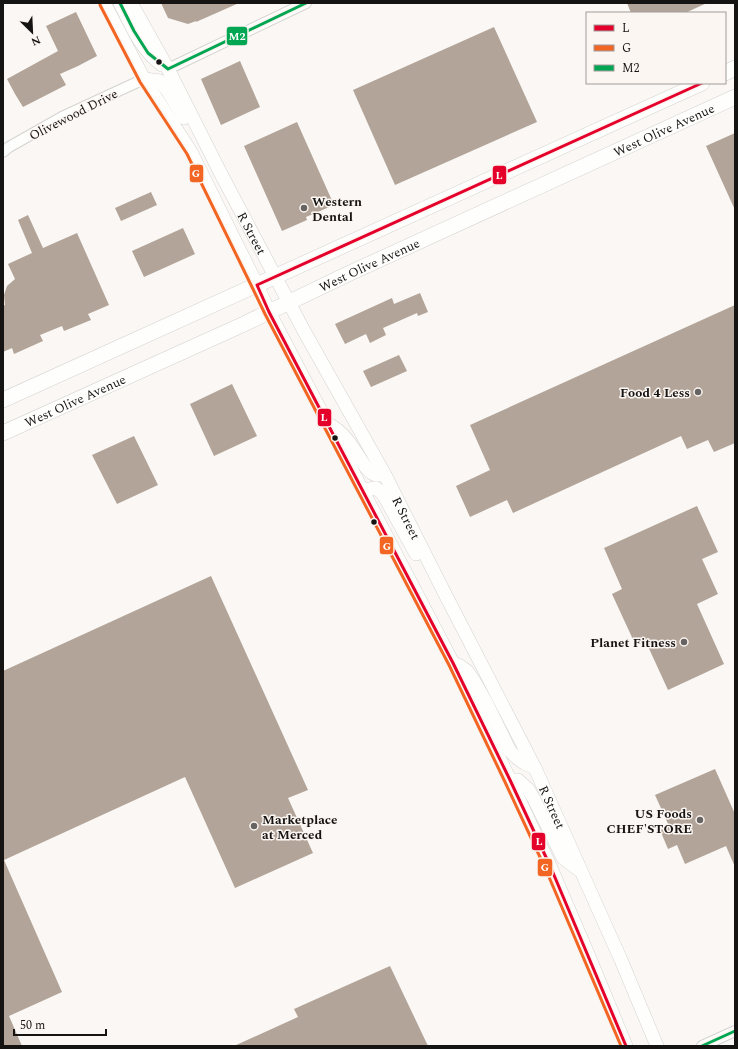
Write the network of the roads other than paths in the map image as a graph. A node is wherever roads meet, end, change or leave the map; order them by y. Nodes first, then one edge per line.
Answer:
1 (104, 3) edge
2 (120, 3) edge
3 (131, 3) edge
4 (306, 3) edge
5 (735, 68) edge
6 (168, 69) junction
7 (726, 72) edge
8 (144, 79) junction
9 (700, 84) edge
10 (735, 97) edge
11 (202, 136) junction
12 (3, 152) edge
13 (275, 276) junction
14 (257, 284) junction
15 (289, 302) junction
16 (269, 312) junction
17 (3, 400) edge
18 (328, 424) junction
19 (3, 433) edge
20 (385, 474) junction
21 (362, 490) junction
22 (436, 577) junction
23 (453, 663) junction
24 (535, 768) junction
25 (510, 780) junction
26 (581, 871) junction
27 (735, 1031) edge
28 (626, 1046) edge
29 (657, 1046) edge
30 (702, 1046) edge

1 - 8 street, R Street
2 - 6 street
3 - 6 street, R Street
4 - 6 street
5 - 7 main road
6 - 11 street, R Street
8 - 11 street
8 - 12 street, Olivewood Drive
8 - 14 street, R Street
9 - 13 main road, West Olive Avenue
10 - 15 main road, West Olive Avenue
11 - 13 street, R Street
13 - 14 main road, West Olive Avenue
13 - 15 street, R Street
14 - 16 street, R Street
14 - 17 main road, West Olive Avenue
15 - 16 main road, West Olive Avenue
15 - 20 street, R Street
16 - 18 street, R Street
16 - 19 main road, West Olive Avenue
18 - 20 street
18 - 21 street, R Street
20 - 22 street, R Street
21 - 22 street
21 - 23 street, R Street
22 - 24 street, R Street
23 - 24 street
23 - 25 street, R Street
24 - 26 street, R Street
25 - 26 street
25 - 28 street, R Street
26 - 29 street, R Street
27 - 30 street

